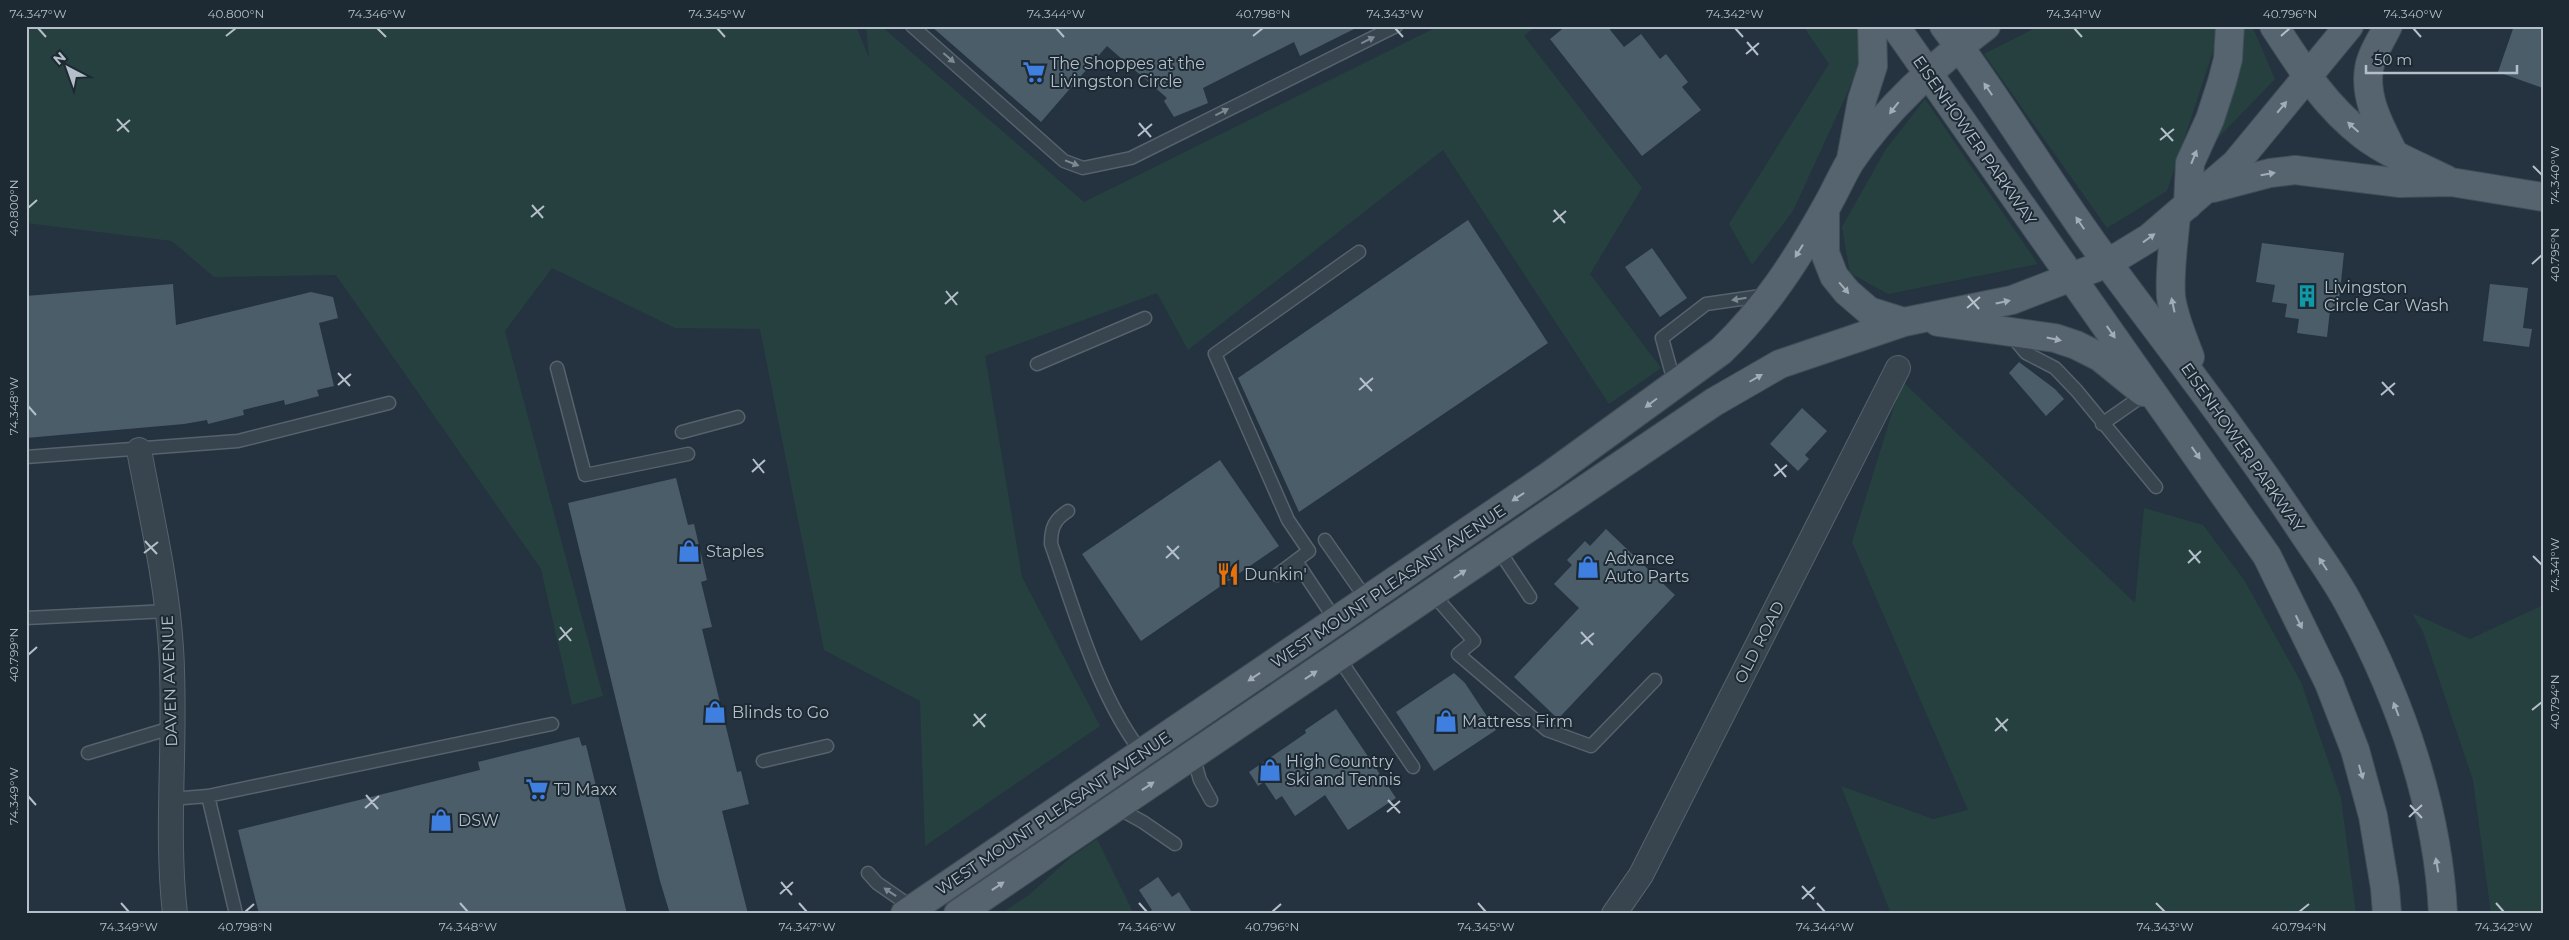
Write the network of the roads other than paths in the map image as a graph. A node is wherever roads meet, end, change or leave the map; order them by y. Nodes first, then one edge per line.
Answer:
1 (912, 26) edge
2 (1396, 26) edge
3 (1872, 26) edge
4 (1895, 26) edge
5 (1986, 26) edge
6 (2230, 26) edge
7 (2274, 26) edge
8 (2349, 26) edge
9 (2388, 26) edge
10 (1951, 36) edge
11 (1928, 74) junction
12 (2308, 77) junction
13 (2394, 154) junction
14 (1850, 162) junction
15 (2450, 182) junction
16 (2543, 197) edge
17 (2189, 203) junction
18 (1825, 210) junction
19 (1359, 252) dead end
20 (2108, 263) junction
21 (2073, 278) junction
22 (1773, 294) junction
23 (1145, 318) dead end
24 (1912, 321) junction
25 (2007, 331) junction
26 (1037, 364) dead end
27 (557, 368) dead end
28 (1898, 368) dead end
29 (2200, 384) junction
30 (1675, 386) junction
31 (2145, 394) junction
32 (389, 404) dead end
33 (2169, 413) junction
34 (738, 417) dead end
35 (2102, 424) junction
36 (682, 432) dead end
37 (139, 450) junction
38 (688, 454) dead end
39 (26, 457) edge
40 (2156, 487) dead end
41 (1068, 511) dead end
42 (1326, 540) dead end
43 (1498, 549) junction
44 (1296, 561) junction
45 (1277, 575) dead end
46 (1432, 593) junction
47 (1530, 597) dead end
48 (1367, 600) junction
49 (168, 611) junction
50 (26, 618) edge
51 (1336, 621) junction
52 (1338, 657) junction
53 (1655, 680) dead end
54 (552, 724) dead end
55 (171, 728) junction
56 (827, 746) dead end
57 (88, 753) dead end
58 (1142, 753) junction
59 (1192, 756) junction
60 (763, 761) dead end
61 (1412, 767) dead end
62 (208, 796) junction
63 (171, 800) junction
64 (1211, 800) dead end
65 (1116, 807) junction
66 (1175, 844) dead end
67 (868, 873) dead end
68 (909, 911) edge
69 (175, 914) edge
70 (236, 914) edge
71 (958, 914) edge
72 (1614, 914) edge
73 (2387, 914) edge
74 (2443, 914) edge

1 -> 2 lane
3 - 14 main road
4 - 11 main road, EISENHOWER PARKWAY
5 - 10 main road
17 -> 6 main road
7 - 12 main road
8 - 12 main road
9 - 13 main road
10 - 11 main road
20 -> 10 main road, EISENHOWER PARKWAY
11 -> 14 main road
11 - 21 main road, EISENHOWER PARKWAY
13 -> 12 main road
17 -> 12 main road
13 - 15 main road
14 - 18 main road, WEST MOUNT PLEASANT AVENUE
15 - 16 main road
17 -> 15 main road
20 -> 17 main road, WEST MOUNT PLEASANT AVENUE
29 -> 17 main road
18 -> 22 main road, WEST MOUNT PLEASANT AVENUE
18 -> 24 main road
19 - 44 lane
20 - 21 main road, WEST MOUNT PLEASANT AVENUE
20 - 29 main road, EISENHOWER PARKWAY
24 -> 21 main road, WEST MOUNT PLEASANT AVENUE
21 -> 33 main road, EISENHOWER PARKWAY
22 - 30 main road, WEST MOUNT PLEASANT AVENUE
22 -> 30 lane
23 - 26 lane
24 - 25 main road
43 -> 24 main road, WEST MOUNT PLEASANT AVENUE
25 -> 31 main road
25 - 35 lane
27 - 38 lane
28 - 72 street, OLD ROAD
74 -> 29 main road, EISENHOWER PARKWAY
30 -> 48 main road, WEST MOUNT PLEASANT AVENUE
31 - 33 main road
31 - 35 lane
32 - 37 lane
33 -> 73 main road, EISENHOWER PARKWAY
34 - 36 lane
35 - 40 lane
37 - 39 lane
37 - 49 street, DAVEN AVENUE
41 - 58 lane
42 - 48 lane
46 -> 43 main road, WEST MOUNT PLEASANT AVENUE
43 - 47 lane
44 - 45 lane
44 - 51 lane
46 - 52 main road, WEST MOUNT PLEASANT AVENUE
46 - 53 lane
48 - 51 main road, WEST MOUNT PLEASANT AVENUE
49 - 50 lane
49 - 55 street, DAVEN AVENUE
51 -> 58 main road, WEST MOUNT PLEASANT AVENUE
59 -> 52 main road, WEST MOUNT PLEASANT AVENUE
52 - 61 lane
54 - 62 lane
55 - 57 lane
55 - 63 street, DAVEN AVENUE
56 - 60 lane
58 - 68 main road, WEST MOUNT PLEASANT AVENUE
59 - 64 lane
65 -> 59 main road, WEST MOUNT PLEASANT AVENUE
62 - 63 lane
62 - 70 lane
63 - 69 street, DAVEN AVENUE
65 - 66 lane
71 -> 65 main road, WEST MOUNT PLEASANT AVENUE
68 -> 67 lane

